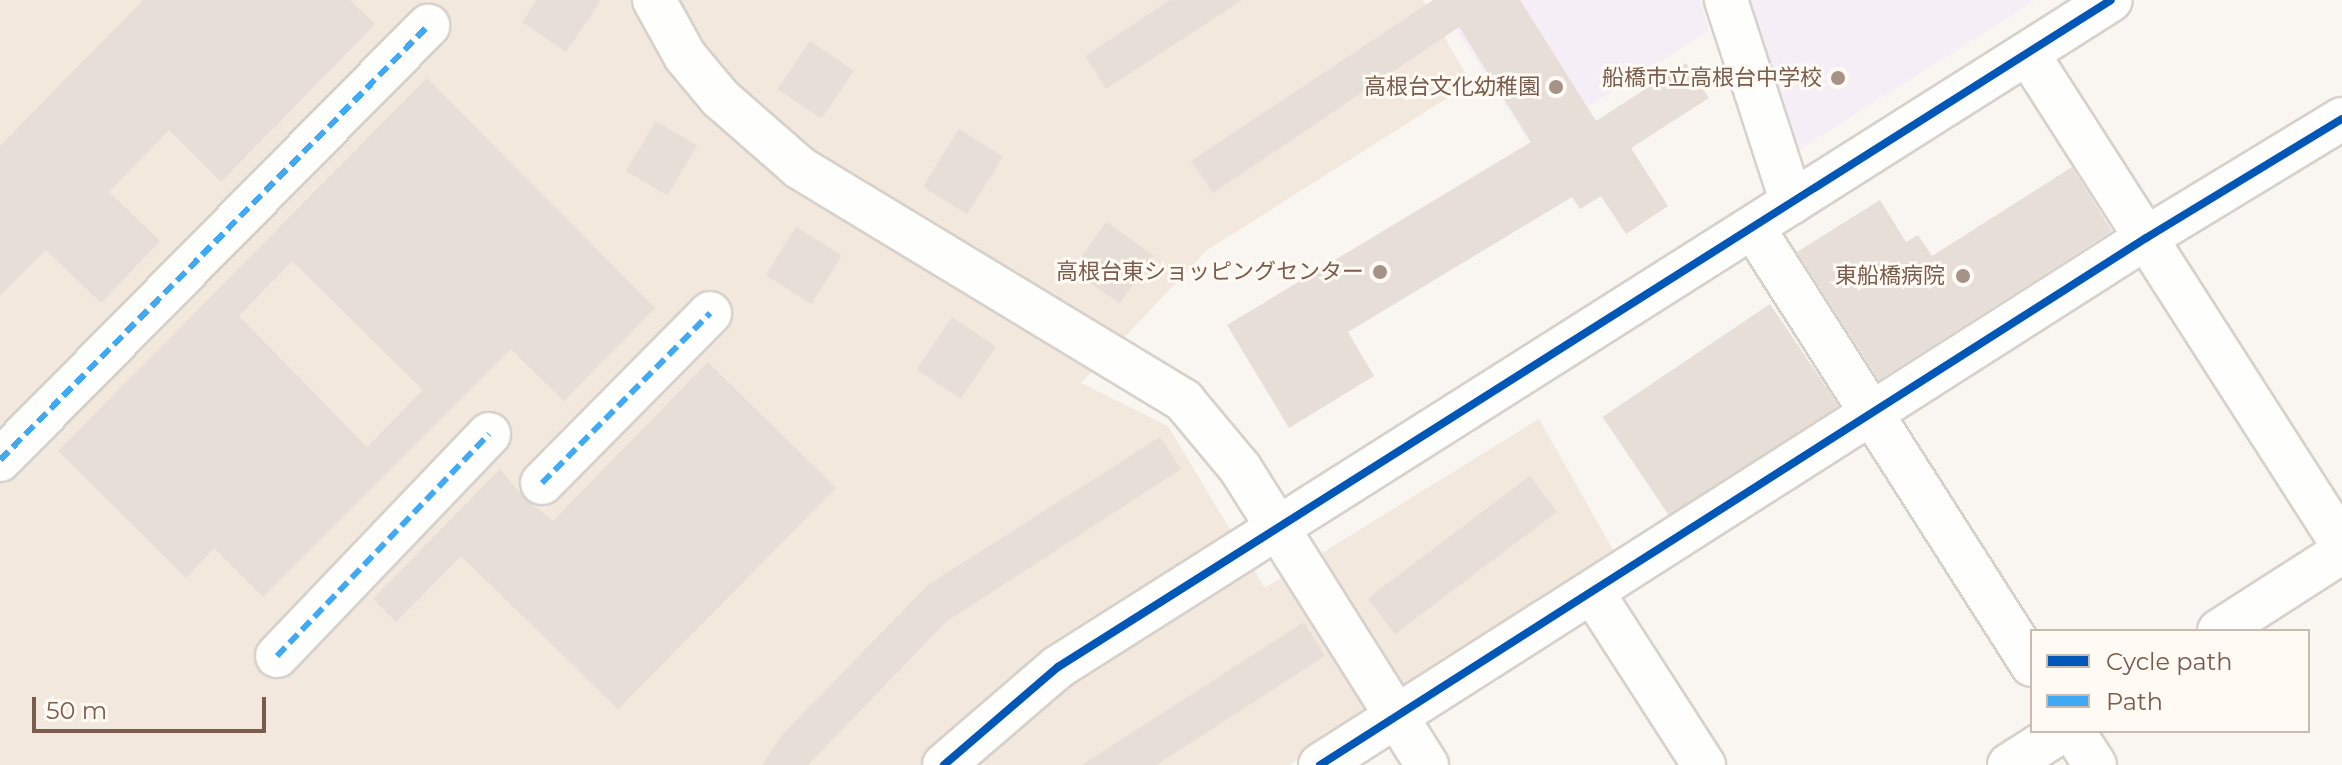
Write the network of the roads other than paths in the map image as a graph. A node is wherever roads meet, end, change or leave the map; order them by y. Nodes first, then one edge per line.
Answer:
1 (654, 0) edge
2 (1726, 0) edge
3 (2111, 0) edge
4 (428, 26) dead end
5 (2028, 54) junction
6 (2342, 119) edge
7 (1792, 203) junction
8 (1754, 229) junction
9 (2146, 238) junction
10 (710, 313) dead end
11 (1875, 412) junction
12 (489, 434) dead end
13 (0, 460) edge
14 (542, 483) dead end
15 (1275, 527) junction
16 (2342, 544) edge
17 (2342, 552) edge
18 (1593, 593) junction
19 (2222, 629) edge
20 (277, 656) dead end
21 (2030, 662) edge
22 (1396, 716) junction
23 (2059, 733) edge
24 (2074, 733) edge
25 (944, 765) edge
26 (1320, 765) edge
27 (1427, 765) edge
28 (1704, 765) edge
29 (2009, 765) edge
30 (2095, 765) edge

1 - 15 street
2 - 7 street
3 - 5 street
4 - 13 street
5 - 7 street
5 - 9 street
6 - 9 street
7 - 8 street
8 - 11 street
8 - 15 street
9 - 11 street
9 - 16 street
10 - 14 street
11 - 18 street
11 - 21 street
12 - 20 street
15 - 22 street
15 - 25 street
17 - 19 street
18 - 22 street
18 - 28 street
22 - 26 street
22 - 27 street
23 - 29 street
24 - 30 street

